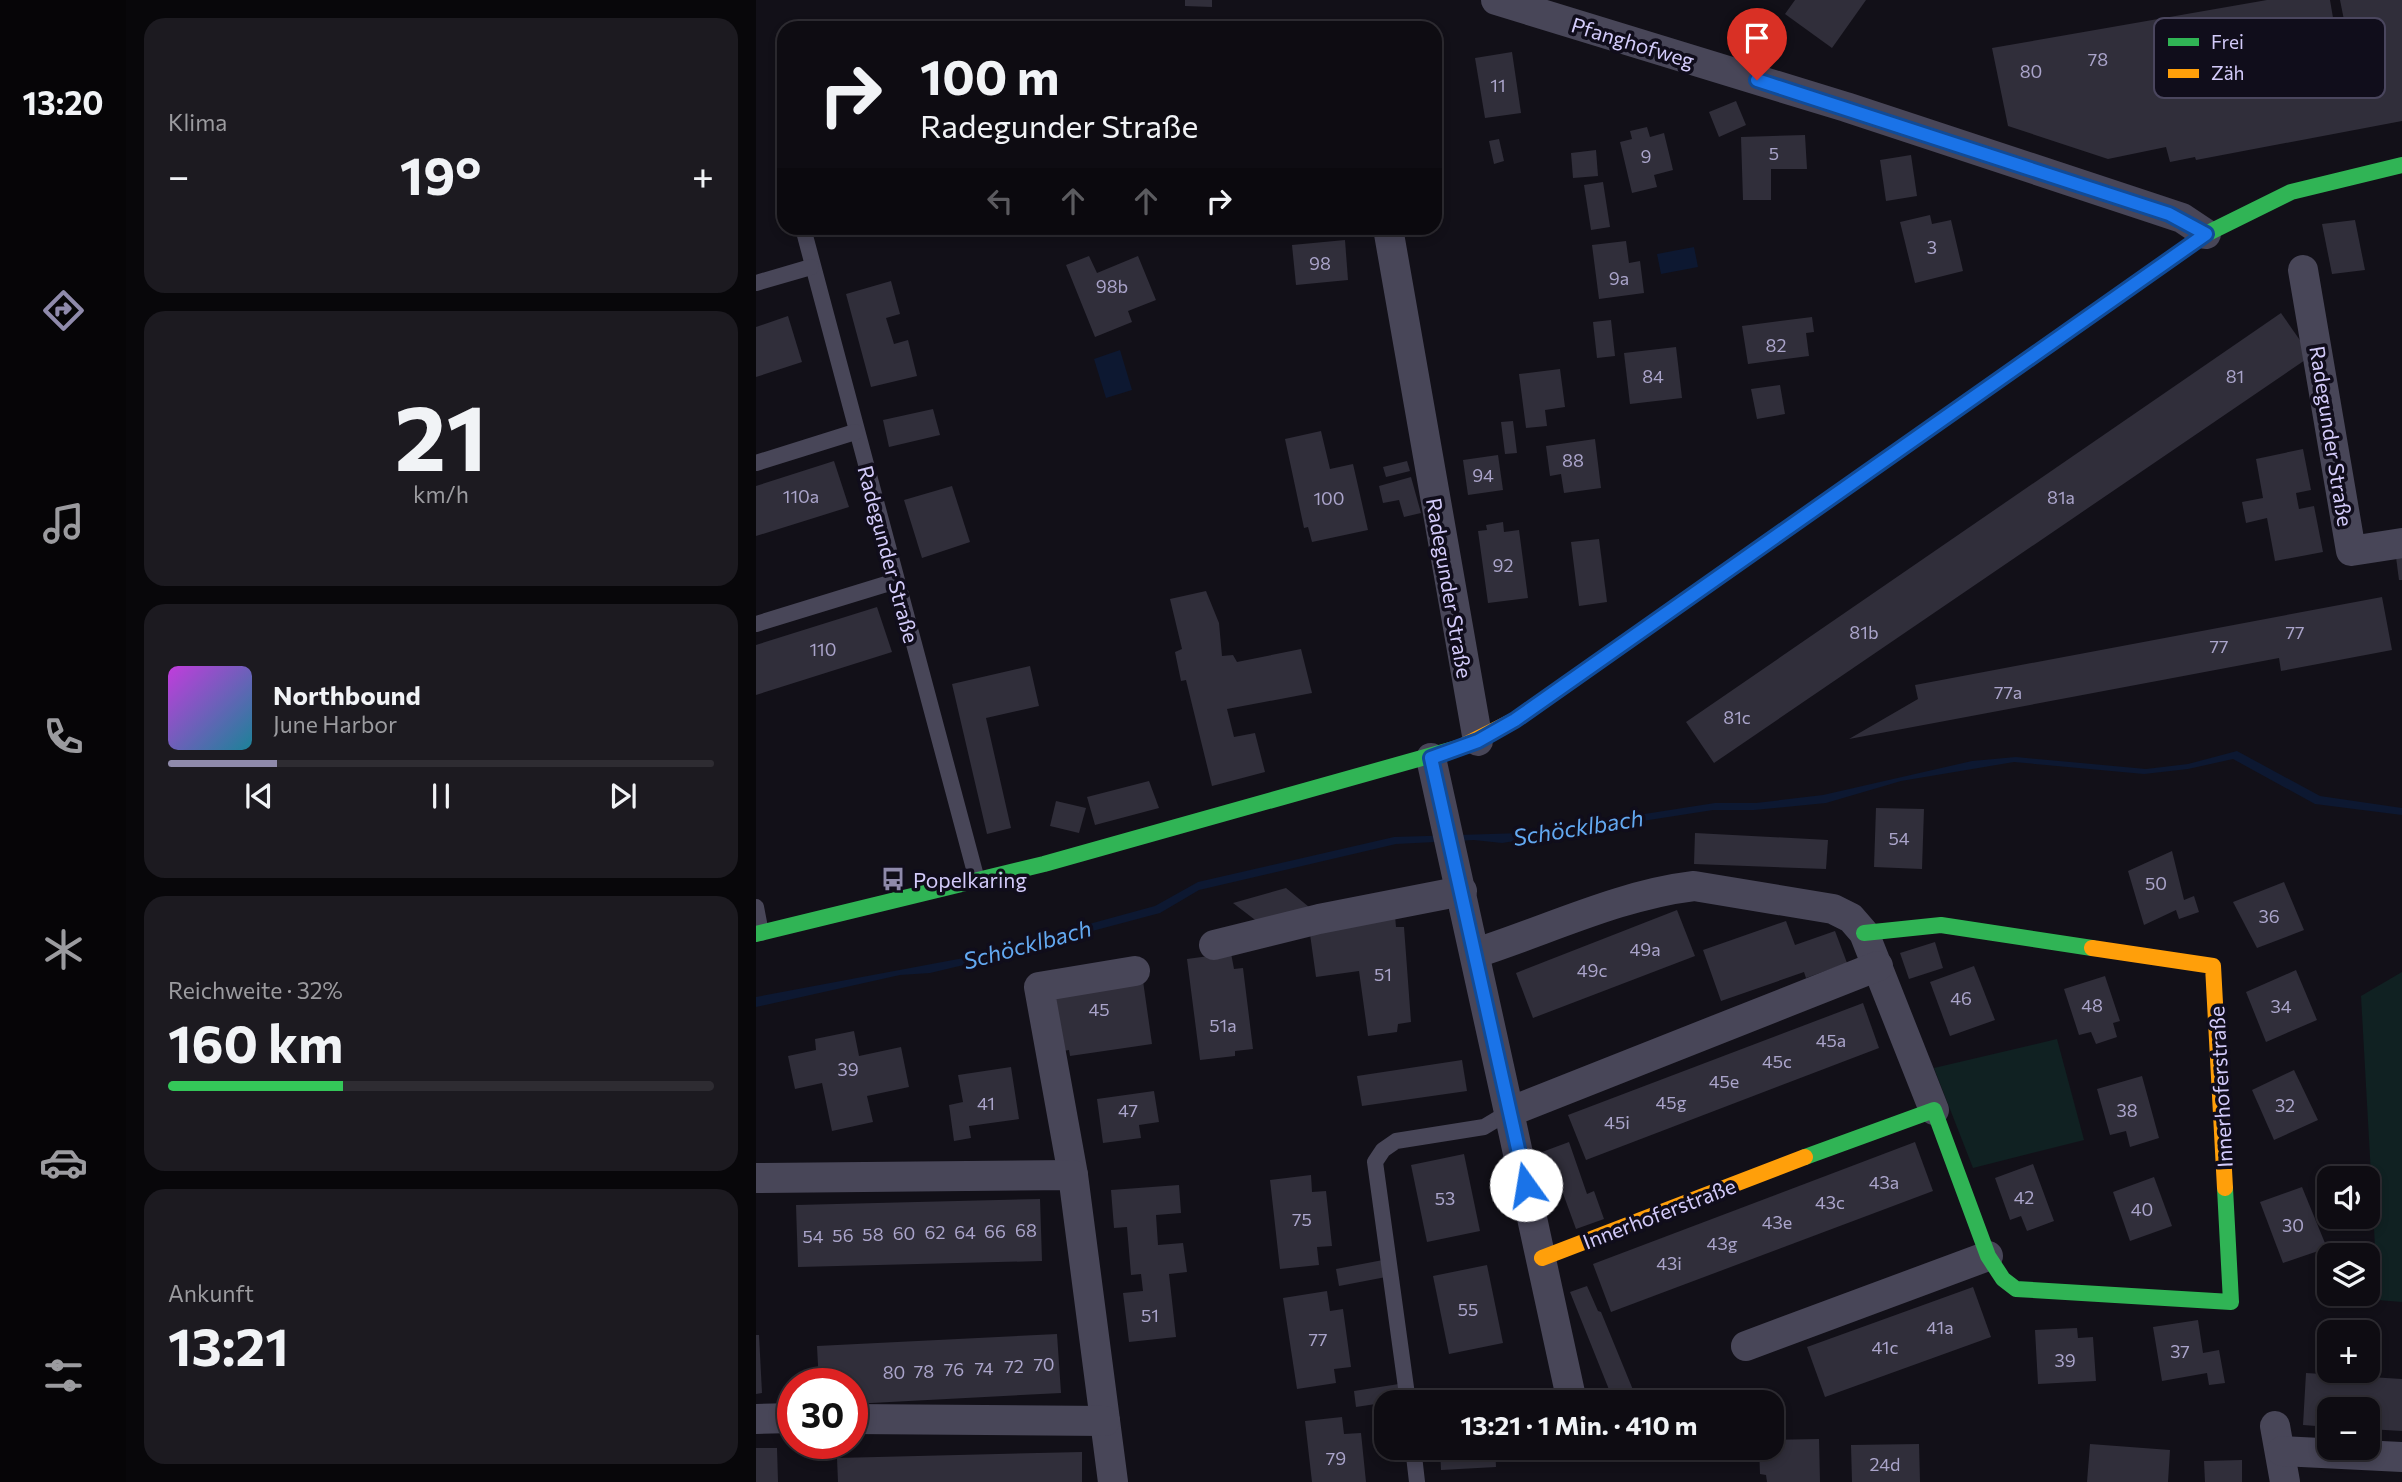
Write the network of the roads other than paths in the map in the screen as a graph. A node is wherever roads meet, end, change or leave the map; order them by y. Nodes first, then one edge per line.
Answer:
1 (1496, 0) edge
2 (2402, 164) edge
3 (2206, 234) junction
4 (804, 235) edge
5 (1389, 235) edge
6 (811, 267) junction
7 (2303, 270) dead end
8 (756, 284) edge
9 (855, 432) junction
10 (756, 464) edge
11 (2402, 543) edge
12 (896, 581) junction
13 (756, 624) edge
14 (1478, 741) junction
15 (1431, 758) junction
16 (1459, 877) junction
17 (977, 880) junction
18 (756, 907) edge
19 (759, 933) edge
20 (1864, 933) junction
21 (1213, 945) dead end
22 (1476, 953) junction
23 (1878, 966) junction
24 (1135, 971) dead end
25 (1934, 1110) junction
26 (1509, 1112) junction
27 (1073, 1175) junction
28 (756, 1178) edge
29 (1988, 1256) junction
30 (1542, 1258) junction
31 (1746, 1346) dead end
32 (1406, 1390) edge
33 (1570, 1390) edge
34 (756, 1419) edge
35 (777, 1419) edge
36 (868, 1419) edge
37 (1105, 1421) junction
38 (2402, 1457) edge
39 (1414, 1460) edge
40 (1113, 1482) edge
41 (1417, 1482) edge
42 (2286, 1482) edge

1 - 3 street, Pfanghofweg
2 - 3 main road
3 - 14 main road
4 - 6 lane, Radegunder Straße
5 - 14 street, Radegunder Straße
6 - 8 lane
6 - 9 lane, Radegunder Straße
7 - 11 street, Radegunder Straße
9 - 10 lane
9 - 12 lane, Radegunder Straße
12 - 13 lane
12 - 17 lane, Radegunder Straße
14 - 15 main road
15 - 16 street
15 - 17 main road
16 - 21 street
16 - 22 street
17 - 19 main road
18 - 19 lane
20 - 22 street, Innerhoferstraße
20 - 23 street, Innerhoferstraße
20 - 29 main road, Innerhoferstraße
22 - 26 street
23 - 25 street, Innerhoferstraße
23 - 26 street
24 - 27 street
25 - 29 main road, Innerhoferstraße
25 - 30 main road, Innerhoferstraße
26 - 30 street
26 - 32 lane
27 - 28 street
27 - 37 street
29 - 31 street
30 - 33 street
34 - 35 street
36 - 37 street
37 - 40 street
38 - 42 street
39 - 41 lane

